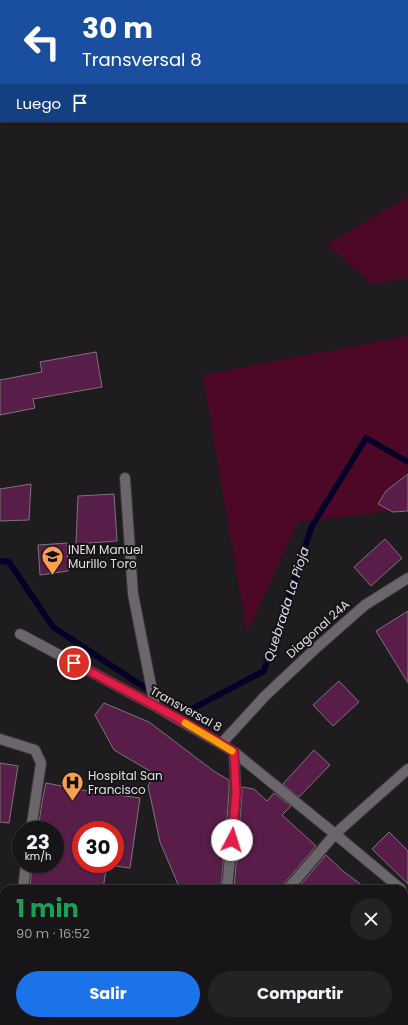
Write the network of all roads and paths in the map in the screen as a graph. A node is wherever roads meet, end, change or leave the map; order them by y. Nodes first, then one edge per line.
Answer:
1 (125, 478) dead end
2 (408, 578) edge
3 (20, 634) dead end
4 (155, 705) junction
5 (0, 739) edge
6 (221, 744) junction
7 (234, 752) junction
8 (408, 768) edge
9 (32, 821) edge
10 (335, 834) junction
11 (25, 873) edge
12 (23, 885) edge
13 (227, 885) edge
14 (291, 885) edge
15 (396, 885) edge

1 - 4 street
2 - 6 street, Diagonal 24A
3 - 4 street, Transversal 8
4 - 6 street, Transversal 8
5 - 9 street
6 - 7 street, Transversal 8
7 - 10 street, Transversal 8
7 - 13 street
8 - 10 street
10 - 14 street
10 - 15 street, Transversal 8
11 - 12 street

